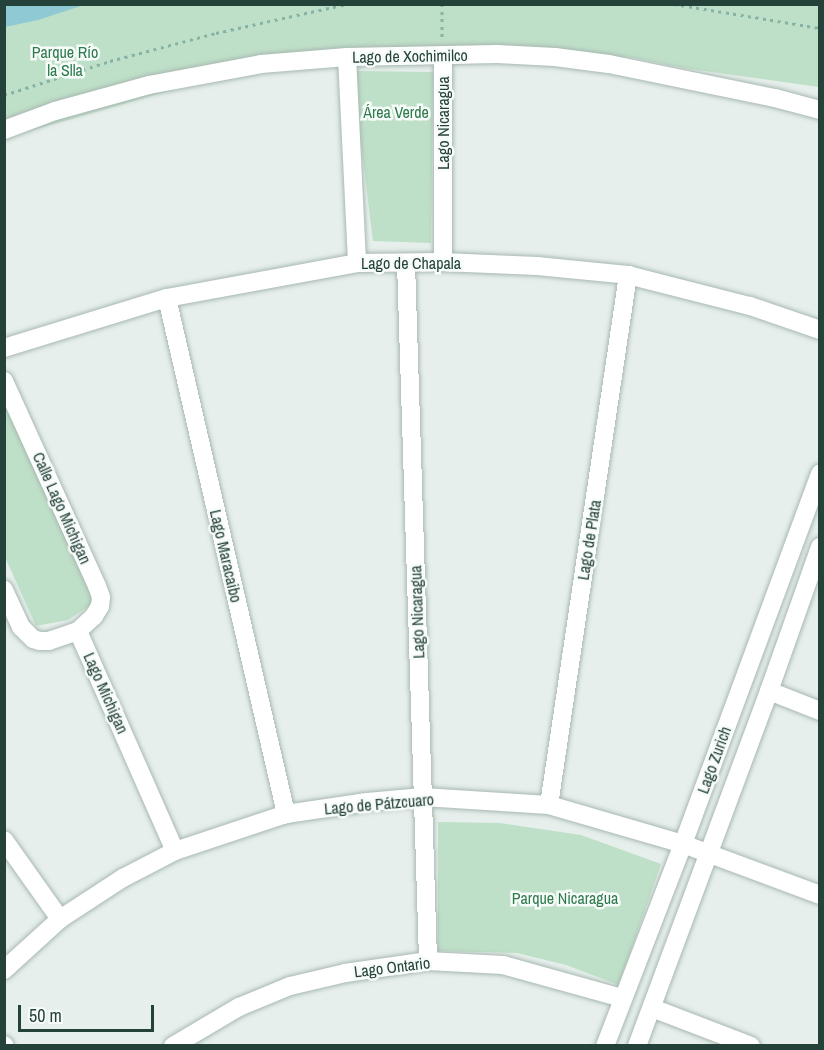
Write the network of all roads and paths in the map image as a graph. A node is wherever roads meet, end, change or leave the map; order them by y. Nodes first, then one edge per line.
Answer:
1 (347, 4) edge
2 (442, 4) edge
3 (674, 4) edge
4 (819, 28) edge
5 (443, 56) junction
6 (347, 57) junction
7 (4, 95) edge
8 (819, 110) edge
9 (4, 130) edge
10 (443, 262) junction
11 (357, 263) junction
12 (406, 263) junction
13 (628, 275) junction
14 (167, 298) junction
15 (819, 330) edge
16 (4, 348) edge
17 (4, 381) edge
18 (819, 473) edge
19 (819, 547) edge
20 (4, 590) edge
21 (78, 631) junction
22 (769, 691) junction
23 (819, 711) edge
24 (423, 797) junction
25 (549, 805) junction
26 (286, 814) junction
27 (4, 840) edge
28 (683, 844) junction
29 (175, 851) junction
30 (707, 853) junction
31 (819, 896) edge
32 (60, 919) junction
33 (428, 961) junction
34 (4, 970) edge
35 (622, 998) junction
36 (652, 1008) junction
37 (173, 1046) edge
38 (605, 1046) edge
39 (637, 1046) edge
40 (751, 1046) edge

1 - 7 path
2 - 5 path
3 - 4 path
5 - 6 street, Lago de Xochimilco
5 - 8 street, Lago de Xochimilco
5 - 10 street, Lago Nicaragua
6 - 9 street, Lago de Xochimilco
6 - 11 street
10 - 12 street, Lago de Chapala
10 - 13 street, Lago de Chapala
11 - 12 street, Lago de Chapala
11 - 14 street, Lago de Chapala
12 - 24 street, Lago Nicaragua
13 - 15 street, Lago de Chapala
13 - 25 street, Lago de Plata
14 - 16 street, Lago de Chapala
14 - 26 street, Lago Maracaibo
17 - 21 street, Calle Lago Michigan
18 - 28 street, Lago Zurich
19 - 22 street, Lago Zurich
20 - 21 street, Lago Michigan
21 - 29 street, Lago Michigan
22 - 23 street
22 - 30 street, Lago Zurich
24 - 25 street, Lago de Pátzcuaro
24 - 26 street, Lago de Pátzcuaro
24 - 33 street, Lago Nicaragua
25 - 28 street, Lago de Pátzcuaro
26 - 29 street, Lago de Pátzcuaro
27 - 32 street
28 - 30 street, Lago de Pátzcuaro
28 - 35 street, Lago Zurich
29 - 32 street, Lago de Pátzcuaro
30 - 31 street, Lago de Pátzcuaro
30 - 36 street, Lago Zurich
32 - 34 street, Lago de Pátzcuaro
33 - 35 street, Lago Ontario
33 - 37 street, Lago Ontario
35 - 38 street, Lago Zurich
36 - 39 street, Lago Zurich
36 - 40 street

